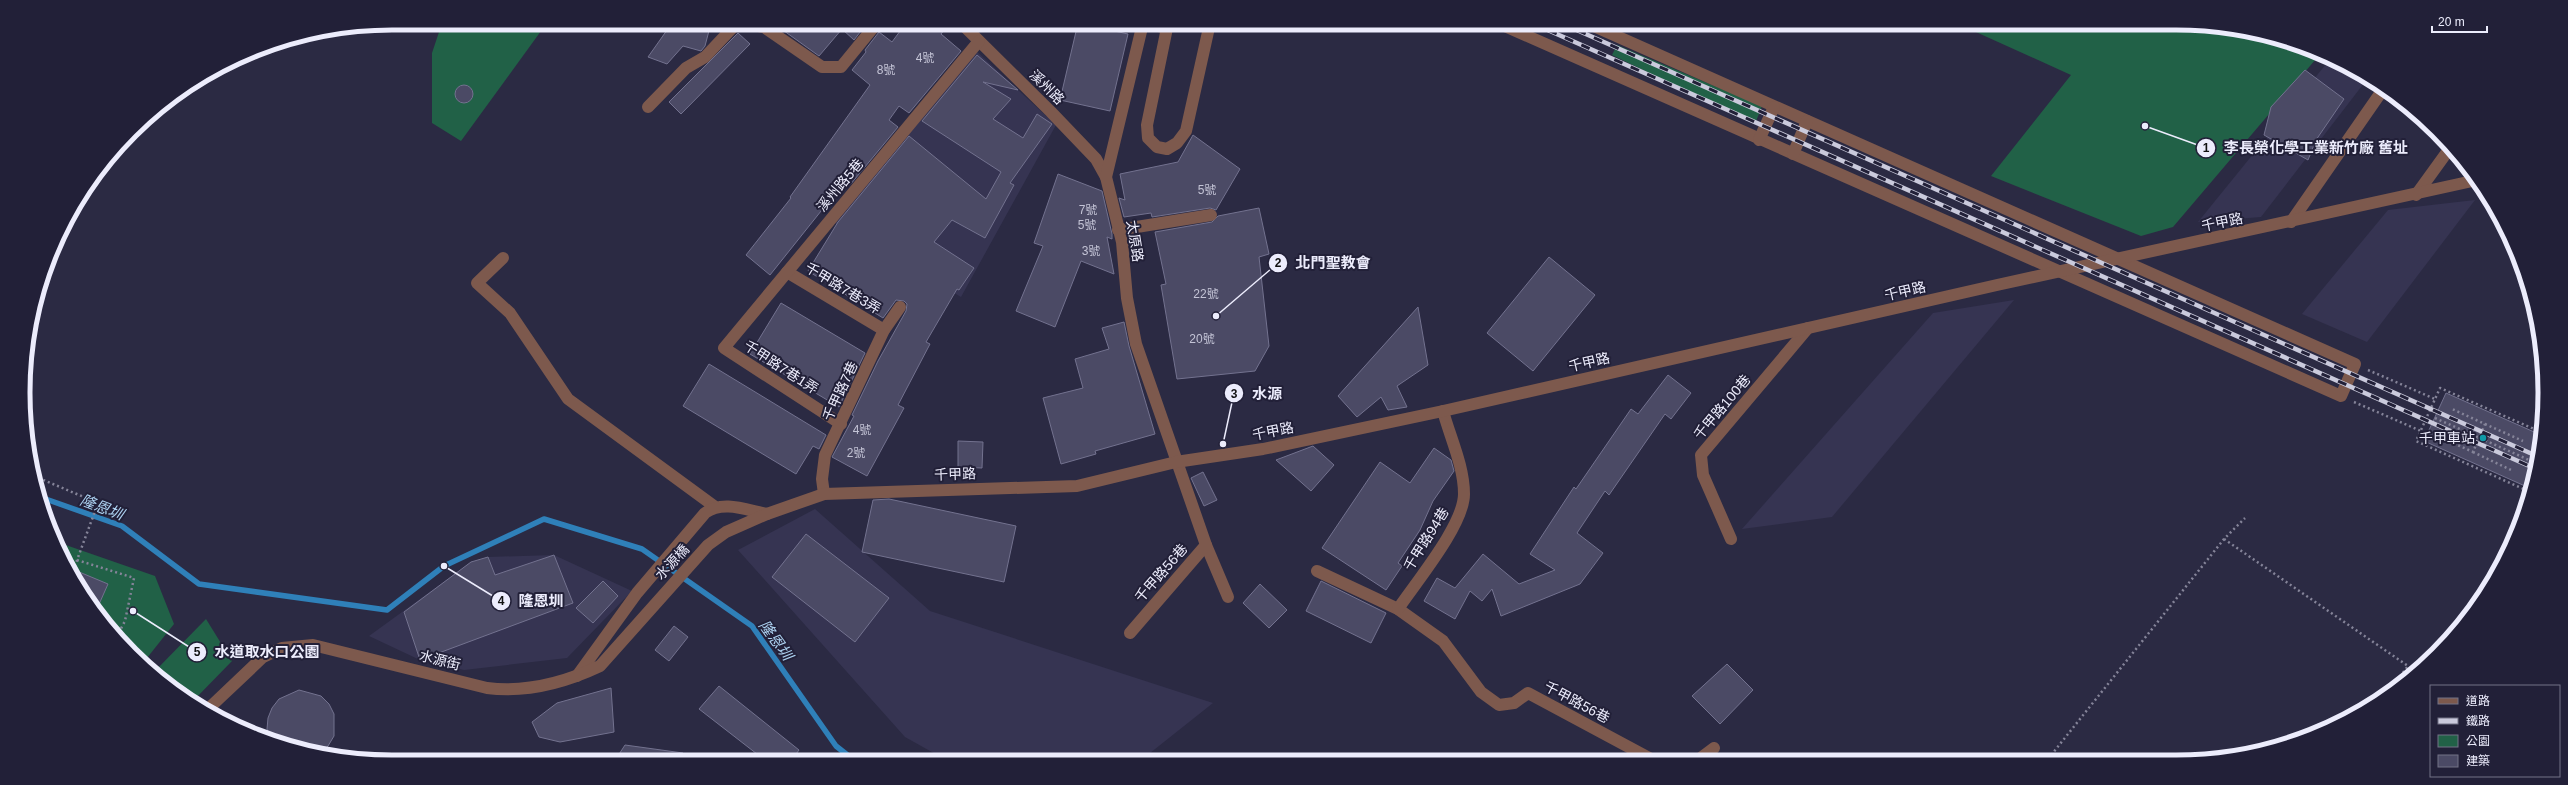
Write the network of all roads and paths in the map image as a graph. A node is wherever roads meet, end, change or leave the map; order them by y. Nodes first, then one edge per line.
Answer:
1 (730, 30) edge
2 (768, 30) edge
3 (871, 30) edge
4 (968, 30) edge
5 (1141, 30) edge
6 (1166, 30) edge
7 (1208, 30) edge
8 (1514, 30) edge
9 (1603, 30) edge
10 (979, 41) junction
11 (2380, 93) edge
12 (648, 107) dead end
13 (1774, 107) junction
14 (1807, 122) junction
15 (1759, 140) junction
16 (2447, 152) edge
17 (1793, 154) junction
18 (1106, 177) junction
19 (2470, 182) edge
20 (2416, 195) junction
21 (1211, 215) dead end
22 (2291, 222) junction
23 (1118, 230) junction
24 (503, 258) dead end
25 (2118, 259) junction
26 (787, 272) junction
27 (2057, 273) junction
28 (900, 307) dead end
29 (1808, 328) junction
30 (884, 330) junction
31 (724, 348) joint
32 (2355, 364) junction
33 (2341, 396) junction
34 (2435, 399) junction
35 (2452, 409) dead end
36 (1443, 411) junction
37 (2435, 418) dead end
38 (842, 424) junction
39 (2485, 424) junction
40 (2536, 430) edge
41 (2421, 431) junction
42 (2440, 438) dead end
43 (2479, 438) junction
44 (2523, 441) dead end
45 (2473, 452) junction
46 (2531, 461) edge
47 (1176, 462) junction
48 (2512, 470) dead end
49 (40, 479) edge
50 (2525, 490) edge
51 (824, 494) junction
52 (714, 506) junction
53 (767, 514) junction
54 (2245, 518) dead end
55 (1731, 539) dead end
56 (2224, 539) junction
57 (708, 545) joint
58 (1206, 545) junction
59 (77, 560) junction
60 (75, 566) edge
61 (1317, 571) dead end
62 (1228, 597) dead end
63 (657, 600) joint
64 (1398, 609) junction
65 (119, 631) edge
66 (1130, 633) dead end
67 (577, 677) junction
68 (2399, 677) edge
69 (211, 706) edge
70 (1714, 748) dead end
71 (1644, 755) edge
72 (1705, 755) edge
73 (2051, 755) edge

1 - 12 street
2 - 3 street
4 - 10 street, 溪州路
5 - 18 street, 太原路
6 - 7 street
8 - 15 street
9 - 13 street
10 - 18 street, 溪州路
10 - 26 street, 溪州路5巷
11 - 22 street
13 - 14 street
13 - 15 street
14 - 17 street
14 - 25 street
15 - 17 street
16 - 20 street
17 - 27 street
18 - 23 street, 太原路
19 - 20 street, 千甲路
20 - 22 street, 千甲路
21 - 23 street
22 - 25 street, 千甲路
23 - 47 street, 太原路
24 - 52 street
25 - 27 street, 千甲路
25 - 32 street
26 - 30 street, 千甲路7巷3弄
26 - 31 street, 溪州路5巷
27 - 29 street, 千甲路
27 - 33 street
28 - 30 street, 千甲路7巷
29 - 36 street, 千甲路
29 - 55 street, 千甲路100巷
30 - 38 street, 千甲路7巷
31 - 38 street, 千甲路7巷1弄
32 - 33 street
32 - 34 path
33 - 41 path
34 - 40 path
34 - 41 path
35 - 39 path
36 - 47 street, 千甲路
36 - 64 street, 千甲路94巷
37 - 43 path
38 - 51 street, 千甲路7巷
39 - 43 path
39 - 44 path
41 - 50 path
42 - 45 path
43 - 45 path
43 - 46 path
45 - 48 path
47 - 51 street, 千甲路
47 - 58 street, 千甲路56巷
49 - 59 path
51 - 53 street, 千甲路
52 - 53 street
52 - 67 street
53 - 57 street, 千甲路
54 - 56 path
56 - 68 path
56 - 73 path
57 - 63 street, 水源橋
58 - 62 street
58 - 66 street, 千甲路56巷
59 - 60 path
59 - 65 path
61 - 64 street, 千甲路56巷
63 - 67 street, 水源街
64 - 71 street, 千甲路56巷
67 - 69 street, 水源街
70 - 72 street

